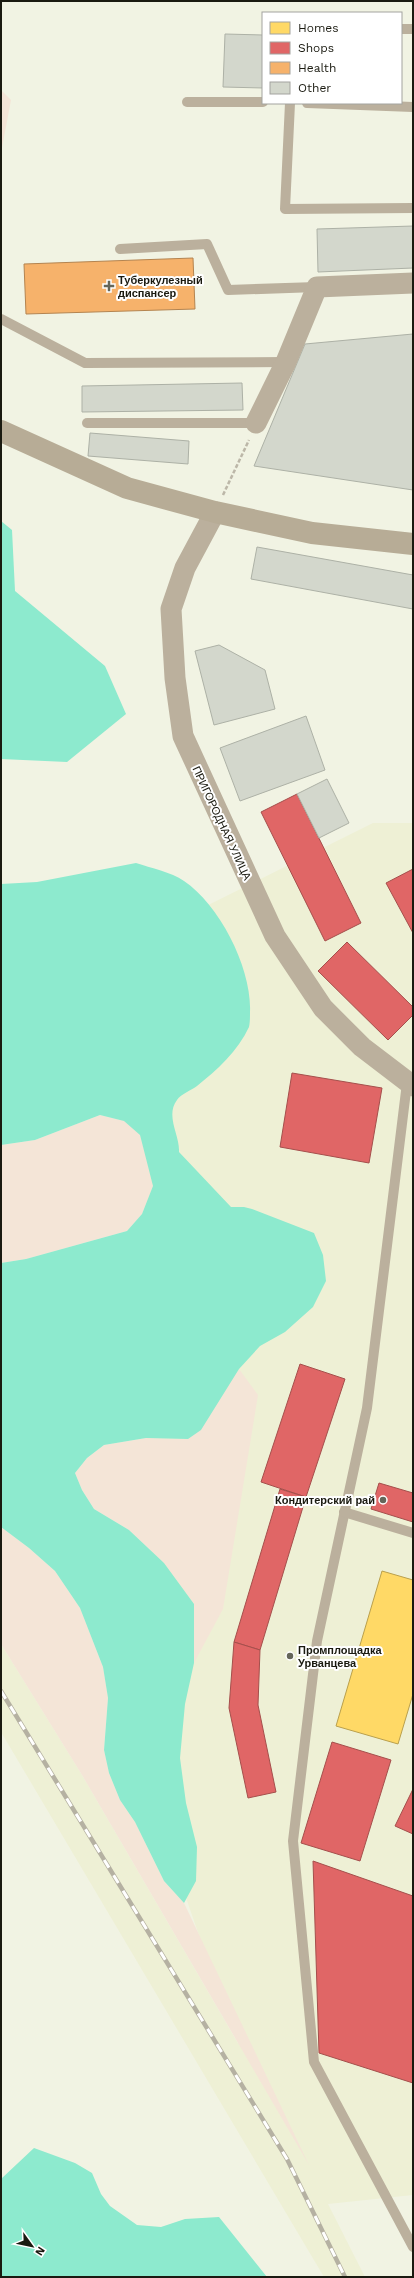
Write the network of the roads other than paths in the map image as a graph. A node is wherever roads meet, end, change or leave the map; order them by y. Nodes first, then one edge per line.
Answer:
1 (402, 29) edge
2 (413, 29) edge
3 (187, 102) dead end
4 (262, 102) edge
5 (290, 104) edge
6 (334, 104) edge
7 (413, 107) edge
8 (413, 208) edge
9 (120, 249) dead end
10 (413, 283) edge
11 (317, 287) junction
12 (1, 319) edge
13 (286, 362) junction
14 (88, 423) dead end
15 (256, 423) joint
16 (1, 431) edge
17 (215, 512) junction
18 (413, 544) edge
19 (410, 1084) edge
20 (344, 1512) junction
21 (413, 1532) edge
22 (413, 2247) edge

1 - 2 lane
3 - 4 lane
5 - 8 lane
6 - 7 lane
9 - 11 lane
10 - 11 street
11 - 13 street
12 - 13 lane
13 - 15 street
14 - 15 lane
16 - 17 street
17 - 18 street
17 - 19 street, ПРИГОРОДНАЯ УЛИЦА
19 - 20 lane
20 - 21 lane
20 - 22 lane

